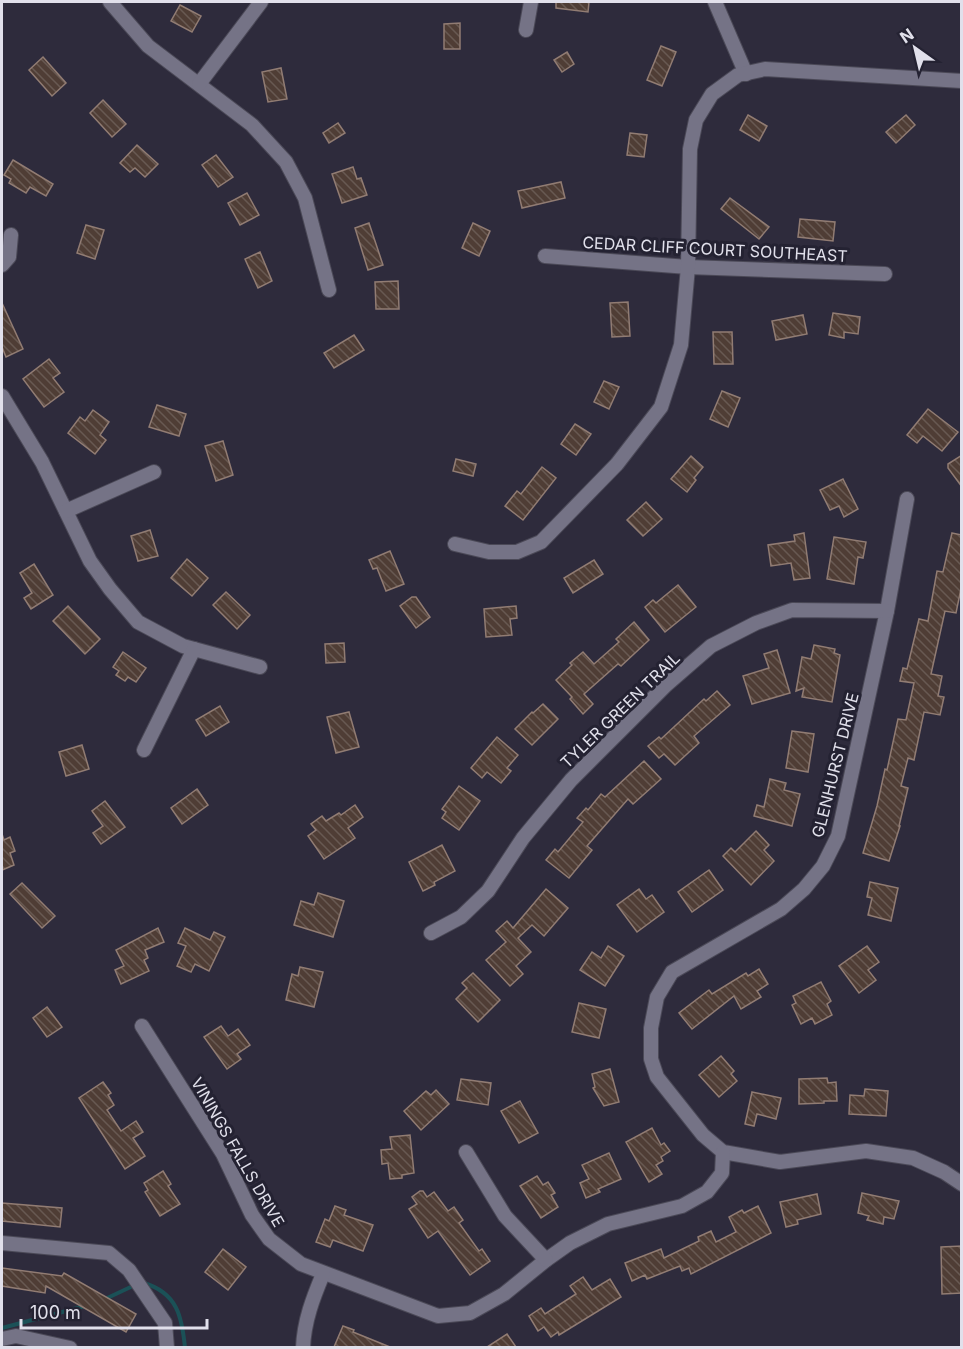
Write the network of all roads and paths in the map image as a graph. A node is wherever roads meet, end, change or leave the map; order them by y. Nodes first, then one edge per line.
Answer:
1 (110, 2) edge
2 (261, 2) edge
3 (531, 2) edge
4 (716, 2) edge
5 (526, 30) dead end
6 (746, 74) junction
7 (962, 81) edge
8 (199, 84) junction
9 (11, 235) dead end
10 (545, 256) dead end
11 (2, 265) edge
12 (688, 267) junction
13 (885, 274) dead end
14 (328, 290) dead end
15 (2, 396) edge
16 (154, 472) dead end
17 (907, 499) dead end
18 (66, 511) junction
19 (454, 544) dead end
20 (887, 611) junction
21 (194, 649) junction
22 (260, 667) dead end
23 (144, 750) dead end
24 (431, 933) dead end
25 (142, 1026) dead end
26 (466, 1152) dead end
27 (723, 1152) junction
28 (962, 1184) edge
29 (2, 1243) edge
30 (546, 1260) junction
31 (323, 1274) junction
32 (2, 1339) edge
33 (70, 1347) edge
34 (167, 1347) edge
35 (303, 1347) edge

1 - 8 street
2 - 8 street
3 - 5 street
4 - 6 street
6 - 7 street
6 - 12 street
8 - 14 street
9 - 11 street
10 - 12 street, CEDAR CLIFF COURT SOUTHEAST
12 - 13 street, CEDAR CLIFF COURT SOUTHEAST
12 - 19 street
15 - 18 street
16 - 18 street
17 - 20 street, GLENHURST DRIVE
18 - 21 street
20 - 24 street, TYLER GREEN TRAIL
20 - 27 street, GLENHURST DRIVE
21 - 22 street
21 - 23 street
25 - 31 street, VININGS FALLS DRIVE
26 - 30 street
27 - 28 street
27 - 30 street, VININGS FALLS DRIVE
29 - 34 street
30 - 31 street, VININGS FALLS DRIVE
31 - 35 street
32 - 33 street

